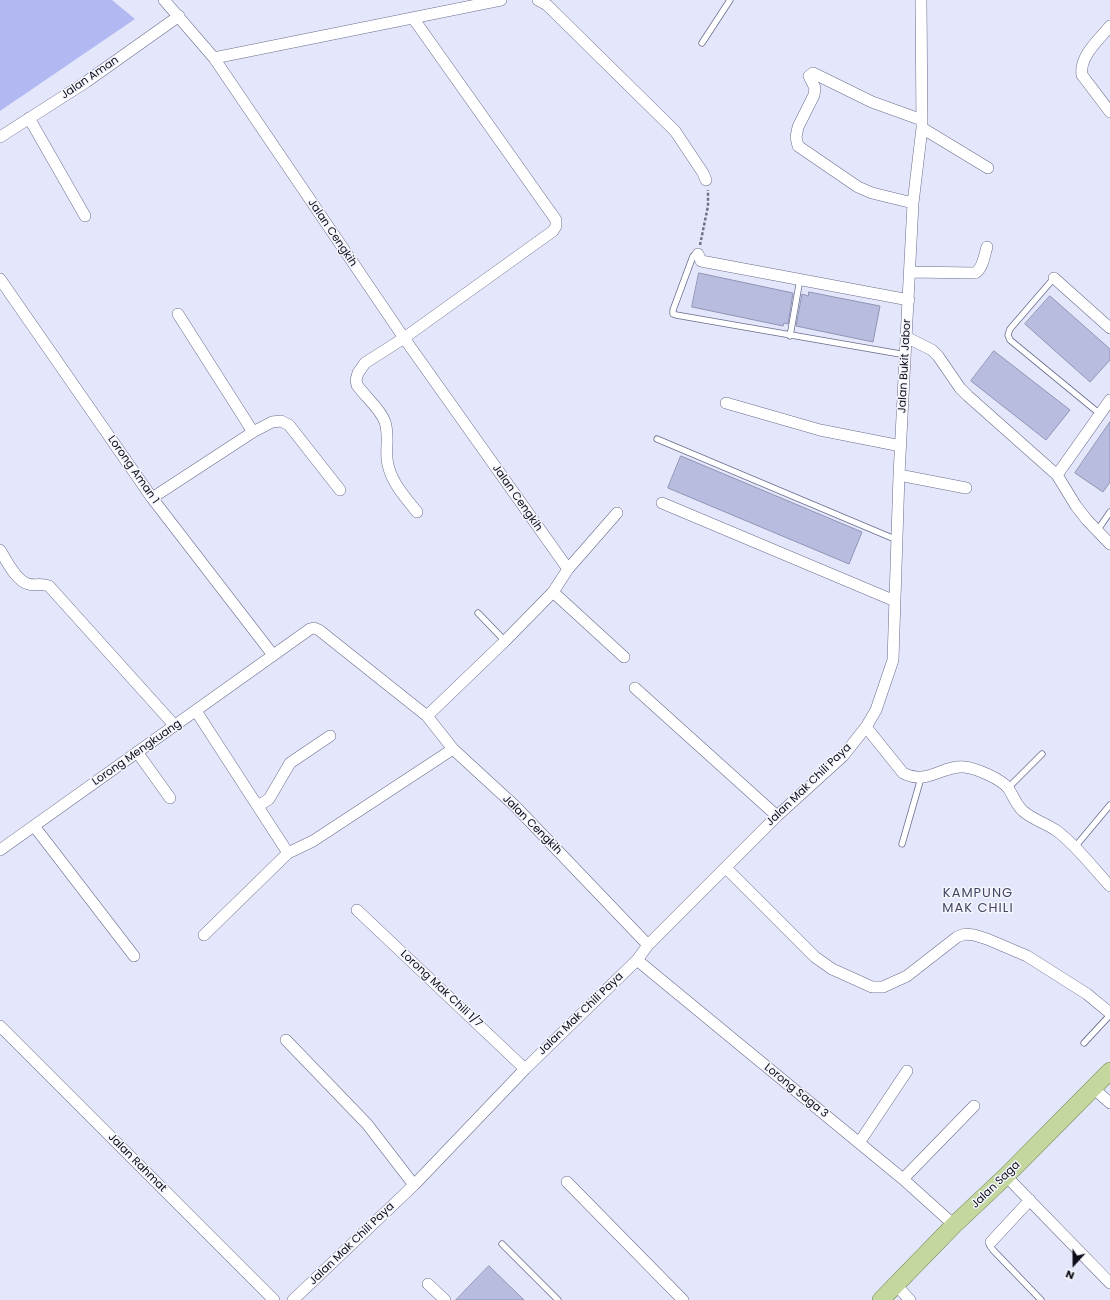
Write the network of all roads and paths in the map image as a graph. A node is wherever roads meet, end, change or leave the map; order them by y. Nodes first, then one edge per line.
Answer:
1 (164, 0) edge
2 (502, 0) edge
3 (538, 0) edge
4 (730, 0) edge
5 (921, 0) edge
6 (179, 16) junction
7 (413, 18) junction
8 (1110, 26) edge
9 (702, 43) dead end
10 (214, 58) junction
11 (1110, 112) edge
12 (29, 118) junction
13 (922, 124) junction
14 (0, 137) edge
15 (988, 168) dead end
16 (706, 180) joint
17 (913, 203) junction
18 (85, 216) dead end
19 (987, 247) dead end
20 (698, 254) junction
21 (910, 272) junction
22 (1054, 278) joint
23 (0, 279) edge
24 (800, 279) junction
25 (909, 300) junction
26 (178, 314) dead end
27 (1110, 328) edge
28 (790, 336) junction
29 (906, 337) junction
30 (404, 338) junction
31 (906, 355) junction
32 (1110, 400) edge
33 (726, 403) dead end
34 (1100, 414) junction
35 (253, 432) junction
36 (657, 439) dead end
37 (901, 446) junction
38 (899, 475) junction
39 (1057, 475) junction
40 (966, 488) dead end
41 (340, 490) dead end
42 (152, 498) junction
43 (662, 503) dead end
44 (416, 512) dead end
45 (1110, 512) edge
46 (617, 513) dead end
47 (1097, 531) junction
48 (898, 540) junction
49 (1110, 544) edge
50 (0, 550) edge
51 (568, 569) junction
52 (554, 592) junction
53 (895, 601) junction
54 (478, 613) dead end
55 (505, 641) junction
56 (273, 655) junction
57 (624, 657) dead end
58 (635, 688) dead end
59 (196, 711) junction
60 (426, 716) junction
61 (175, 726) junction
62 (866, 727) junction
63 (330, 736) dead end
64 (453, 749) junction
65 (137, 752) junction
66 (1042, 754) dead end
67 (920, 778) junction
68 (1008, 788) junction
69 (170, 798) dead end
70 (1110, 805) edge
71 (258, 806) junction
72 (777, 816) junction
73 (34, 826) junction
74 (902, 844) dead end
75 (1075, 848) junction
76 (0, 850) edge
77 (288, 853) junction
78 (726, 868) junction
79 (1110, 886) edge
80 (357, 910) dead end
81 (204, 935) dead end
82 (648, 945) junction
83 (134, 956) dead end
84 (636, 960) junction
85 (1110, 1014) edge
86 (0, 1026) edge
87 (286, 1040) dead end
88 (1084, 1043) dead end
89 (525, 1069) junction
90 (907, 1070) dead end
91 (1110, 1070) edge
92 (1094, 1088) junction
93 (1110, 1103) edge
94 (974, 1106) dead end
95 (859, 1143) junction
96 (1006, 1176) junction
97 (903, 1179) junction
98 (567, 1182) dead end
99 (414, 1185) junction
100 (1030, 1200) junction
101 (954, 1225) junction
102 (991, 1242) joint
103 (502, 1244) dead end
104 (1110, 1283) edge
105 (428, 1284) dead end
106 (896, 1285) junction
107 (274, 1300) edge
108 (293, 1300) edge
109 (445, 1300) edge
110 (558, 1300) edge
111 (683, 1300) edge
112 (881, 1300) edge
113 (910, 1300) edge
114 (1042, 1300) edge

1 - 6 street, Jalan Cengkih
2 - 7 street
3 - 16 street
4 - 9 lane
5 - 13 street, Jalan Bukit Jabor
6 - 10 street, Jalan Cengkih
6 - 12 street, Jalan Aman
7 - 10 street
7 - 30 street
8 - 11 street
10 - 30 street, Jalan Cengkih
12 - 14 street, Jalan Aman
12 - 18 street
13 - 15 street
13 - 17 street, Jalan Bukit Jabor
13 - 17 street
16 - 20 path
17 - 21 street, Jalan Bukit Jabor
19 - 21 street
20 - 24 street
20 - 28 lane
21 - 25 street, Jalan Bukit Jabor
22 - 27 street
22 - 34 lane
23 - 42 street, Lorong Aman 1
24 - 25 street
24 - 28 lane
25 - 29 street, Jalan Bukit Jabor
26 - 35 street
28 - 31 lane
29 - 31 street, Jalan Bukit Jabor
29 - 39 street
30 - 44 street
30 - 51 street, Jalan Cengkih
31 - 37 street, Jalan Bukit Jabor
32 - 34 street
33 - 37 street
34 - 39 street
35 - 41 street
35 - 42 street
36 - 48 lane
37 - 38 street, Jalan Bukit Jabor
38 - 40 street
38 - 48 street, Jalan Bukit Jabor
39 - 47 street
42 - 56 street, Lorong Aman 1
43 - 53 street
45 - 47 lane
46 - 51 street
47 - 49 street
48 - 53 street, Jalan Bukit Jabor
50 - 61 street
51 - 52 street
52 - 55 street
52 - 57 street
53 - 62 street, Jalan Bukit Jabor
54 - 55 lane
55 - 60 street
56 - 59 street, Lorong Mengkuang
56 - 60 street, Lorong Mengkuang
58 - 72 street
59 - 61 street, Lorong Mengkuang
59 - 71 street
60 - 64 street, Jalan Cengkih
61 - 65 street, Lorong Mengkuang
62 - 67 street
62 - 72 street, Jalan Mak Chili Paya
63 - 71 street
64 - 77 street
64 - 82 street, Jalan Cengkih
65 - 69 street
65 - 73 street, Lorong Mengkuang
66 - 68 lane
67 - 68 street
67 - 74 lane
68 - 75 street
70 - 75 lane
71 - 77 street
72 - 78 street, Jalan Mak Chili Paya
73 - 76 street, Lorong Mengkuang
73 - 83 street
75 - 79 street
77 - 81 street
78 - 82 street, Jalan Mak Chili Paya
78 - 85 street
80 - 89 street, Lorong Mak Chili 1/7
82 - 84 street, Jalan Mak Chili Paya
84 - 89 street, Jalan Mak Chili Paya
84 - 95 street, Lorong Saga 3
85 - 88 lane
86 - 107 street, Jalan Rahmat
87 - 99 street
89 - 99 street, Jalan Mak Chili Paya
90 - 95 street
91 - 92 main road, Jalan Saga
92 - 93 street
92 - 96 main road, Jalan Saga
94 - 97 street
95 - 97 street, Lorong Saga 3
96 - 100 street
96 - 101 main road, Jalan Saga
97 - 101 street, Lorong Saga 3
98 - 111 street
99 - 108 street, Jalan Mak Chili Paya
100 - 102 street
100 - 104 street
101 - 106 main road, Jalan Saga
102 - 114 lane
103 - 110 lane
105 - 109 street
106 - 112 main road, Jalan Saga
106 - 113 street

